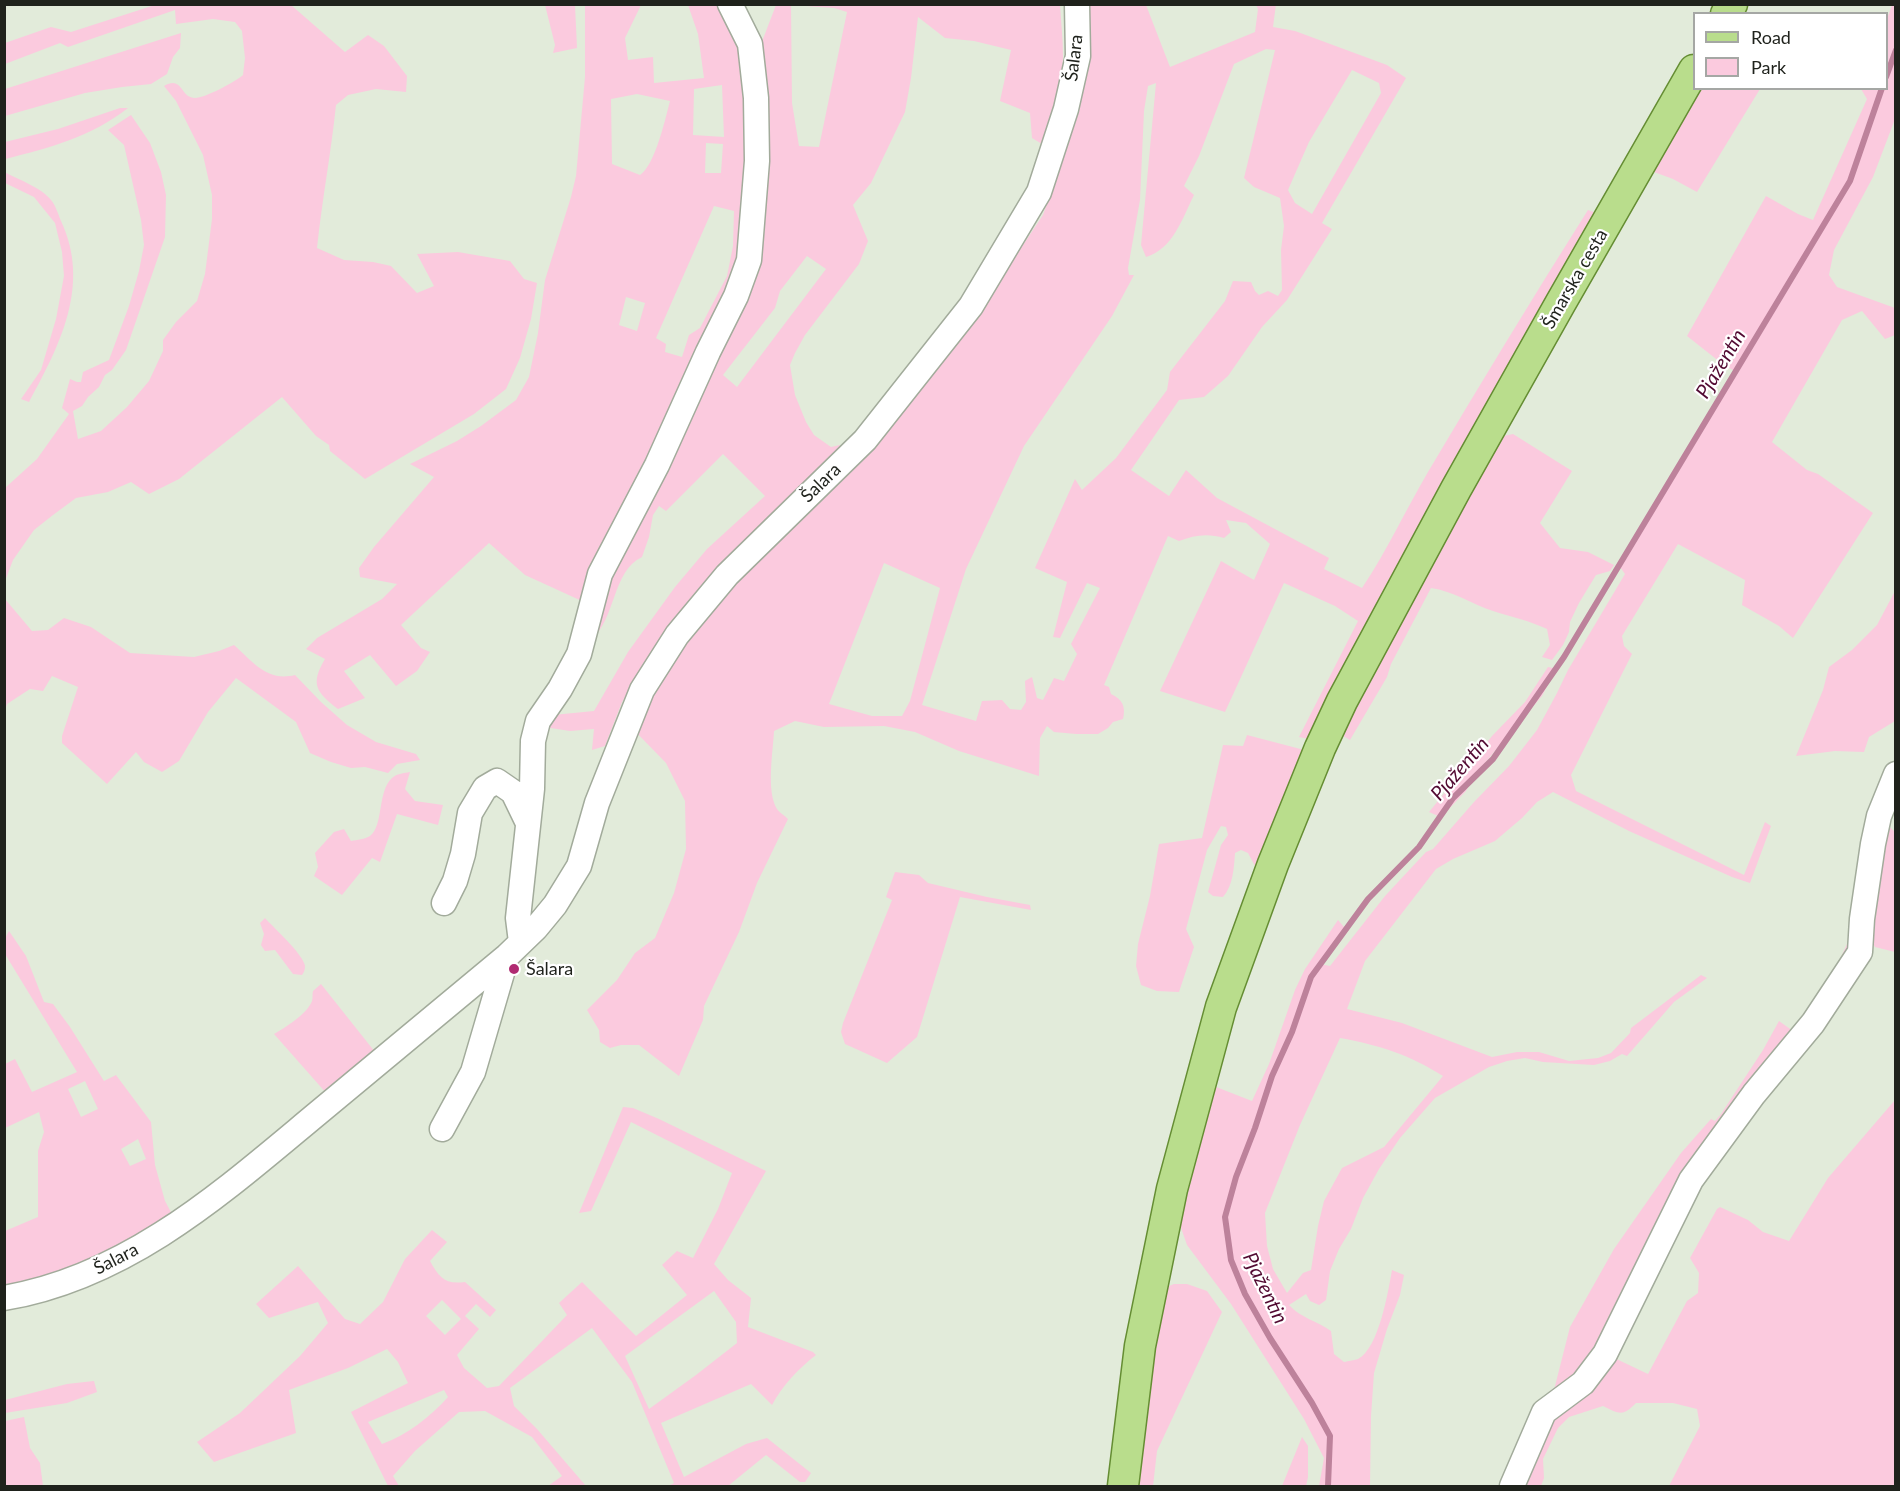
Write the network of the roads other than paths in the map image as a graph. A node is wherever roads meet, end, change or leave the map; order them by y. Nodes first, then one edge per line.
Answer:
1 (730, 4) edge
2 (1077, 4) edge
3 (1693, 73) edge
4 (1896, 774) edge
5 (528, 823) junction
6 (444, 903) dead end
7 (514, 949) junction
8 (442, 1129) dead end
9 (4, 1298) edge
10 (1123, 1486) edge
11 (1512, 1486) edge

1 - 5 street
2 - 7 street, Šalara
3 - 10 main road, Šmarska cesta
4 - 11 street
5 - 6 street
5 - 7 street
7 - 8 street
7 - 9 street, Šalara

